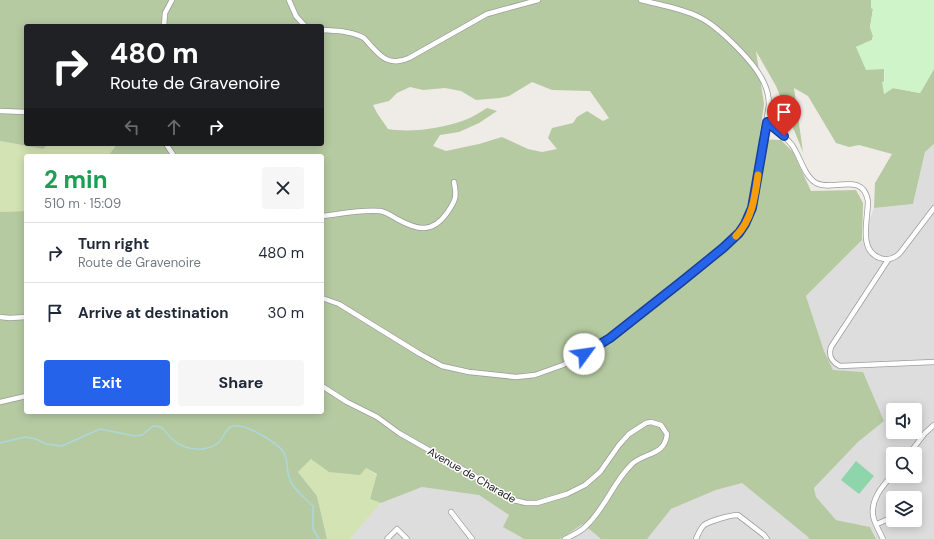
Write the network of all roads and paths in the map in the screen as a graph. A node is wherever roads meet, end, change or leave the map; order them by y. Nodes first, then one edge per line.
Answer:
1 (172, 0) edge
2 (289, 0) edge
3 (538, 0) edge
4 (641, 0) edge
5 (164, 24) edge
6 (303, 24) edge
7 (324, 30) edge
8 (0, 111) edge
9 (24, 112) edge
10 (767, 122) junction
11 (454, 182) dead end
12 (934, 208) edge
13 (324, 216) edge
14 (888, 260) junction
15 (324, 299) edge
16 (24, 316) edge
17 (0, 317) edge
18 (934, 362) edge
19 (324, 387) edge
20 (24, 396) edge
21 (0, 402) edge
22 (934, 425) edge
23 (914, 447) edge
24 (886, 483) edge
25 (451, 512) dead end
26 (886, 521) edge
27 (877, 524) junction
28 (387, 539) edge
29 (407, 539) edge
30 (472, 539) edge
31 (565, 539) edge
32 (696, 539) edge
33 (767, 539) edge
34 (883, 539) edge

1 - 5 street
2 - 6 street
3 - 7 street
4 - 10 street
8 - 9 street
10 - 14 street
10 - 15 street
11 - 13 street
12 - 14 street
14 - 18 street
16 - 17 street
19 - 31 street, Avenue de Charade
20 - 21 street
22 - 23 street
24 - 27 street
25 - 30 street
26 - 27 street
27 - 34 street
28 - 29 street
32 - 33 street

